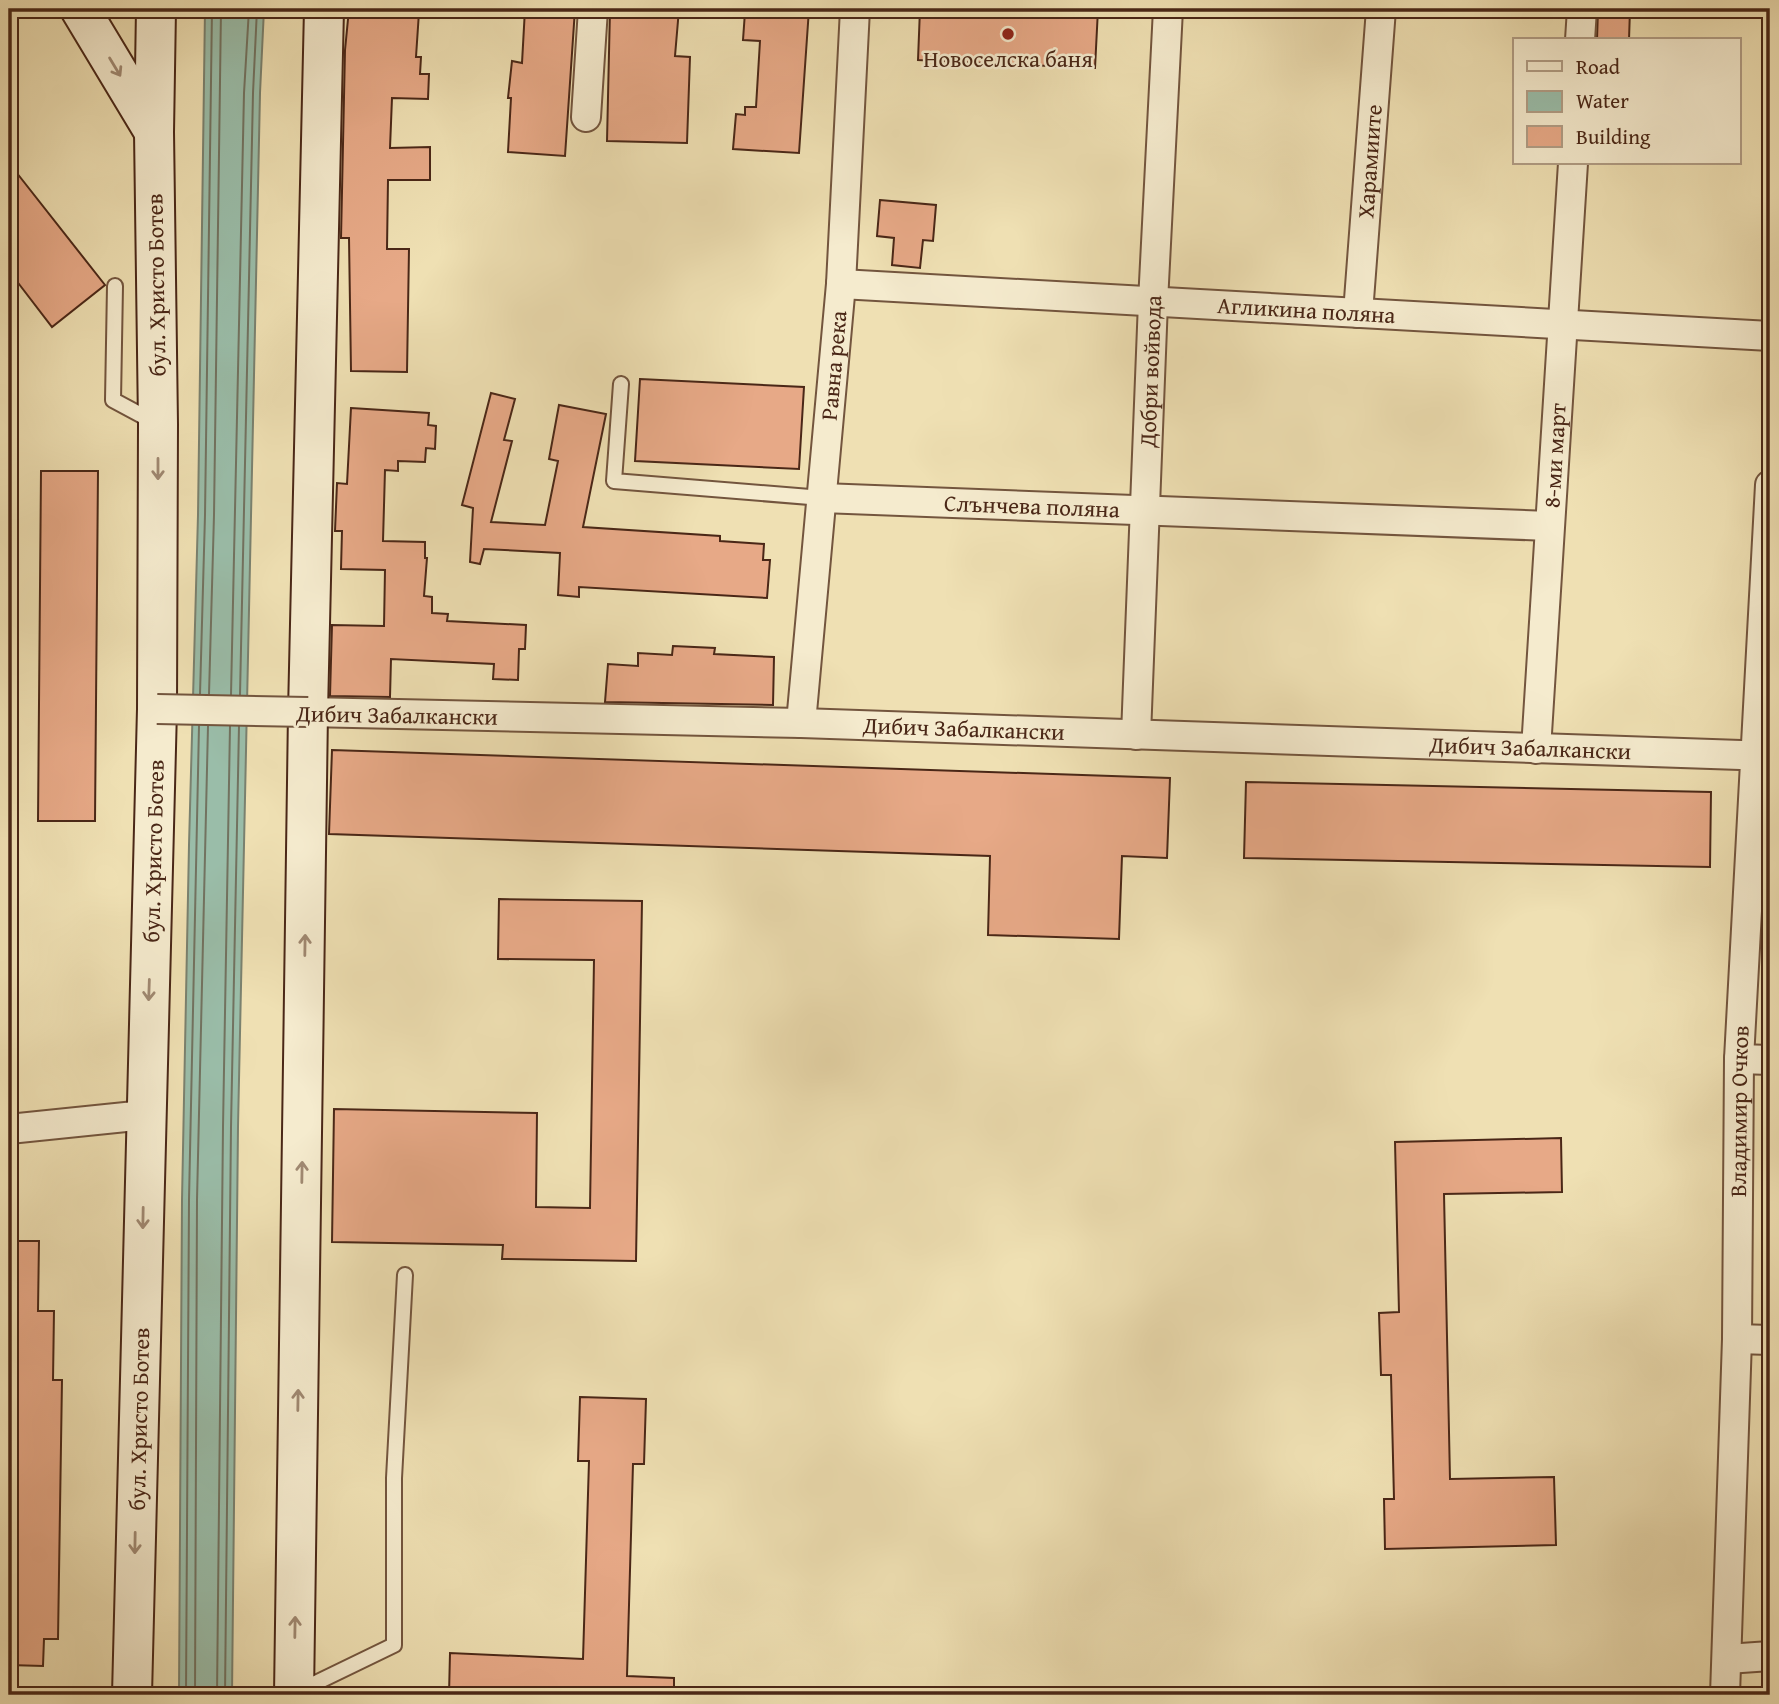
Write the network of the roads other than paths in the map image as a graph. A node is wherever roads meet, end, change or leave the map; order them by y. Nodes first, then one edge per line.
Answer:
1 (79, 9) edge
2 (156, 9) edge
3 (324, 9) edge
4 (593, 9) edge
5 (855, 9) edge
6 (1168, 9) edge
7 (1381, 9) edge
8 (1582, 9) edge
9 (1580, 38) edge
10 (586, 117) dead end
11 (154, 132) junction
12 (1573, 164) edge
13 (841, 284) junction
14 (115, 286) dead end
15 (1153, 302) junction
16 (1358, 313) junction
17 (1564, 325) junction
18 (1770, 336) edge
19 (621, 384) dead end
20 (158, 424) junction
21 (1770, 485) edge
22 (822, 498) junction
23 (1146, 511) junction
24 (1549, 526) junction
25 (157, 709) junction
26 (309, 712) junction
27 (801, 723) junction
28 (1136, 735) junction
29 (1536, 749) junction
30 (1763, 756) edge
31 (1739, 1059) junction
32 (1770, 1060) edge
33 (145, 1115) junction
34 (9, 1129) edge
35 (405, 1275) dead end
36 (1737, 1339) junction
37 (1770, 1340) edge
38 (1770, 1656) edge
39 (1727, 1659) junction
40 (294, 1694) edge
41 (132, 1695) edge
42 (1725, 1695) edge

1 -> 11 main road
2 - 11 main road, бул. Христо Ботев
3 - 26 main road
4 - 10 street
5 - 13 street, Равна река
6 - 15 street, Добри войвода
7 - 16 street, Харамиите
8 - 9 street
11 - 20 main road, бул. Христо Ботев
12 - 17 street, 8-ми март
13 - 15 street, Агликина поляна
13 - 22 street, Равна река
14 - 20 lane
15 - 16 street, Агликина поляна
15 - 23 street, Добри войвода
16 - 17 street, Агликина поляна
17 - 18 street, Агликина поляна
17 - 24 street, 8-ми март
19 - 22 lane, Слънчева поляна
20 -> 25 main road, бул. Христо Ботев
21 - 30 street, Владимир Очков
22 - 23 street, Слънчева поляна
22 - 27 street, Равна река
23 - 24 street, Слънчева поляна
23 - 28 street, Добри войвода
24 - 29 street, 8-ми март
25 - 26 street, Дибич Забалкански, bridge
25 -> 33 main road, бул. Христо Ботев
26 - 27 street, Дибич Забалкански
40 -> 26 main road
27 - 28 street, Дибич Забалкански
28 - 29 street, Дибич Забалкански
29 - 30 street, Дибич Забалкански
30 - 31 street, Владимир Очков
31 - 32 street
31 - 36 street, Владимир Очков
33 - 34 street
33 -> 41 main road, бул. Христо Ботев
35 - 40 lane
36 - 37 street
36 - 39 street, Владимир Очков
38 - 39 street
39 - 42 street, Владимир Очков

